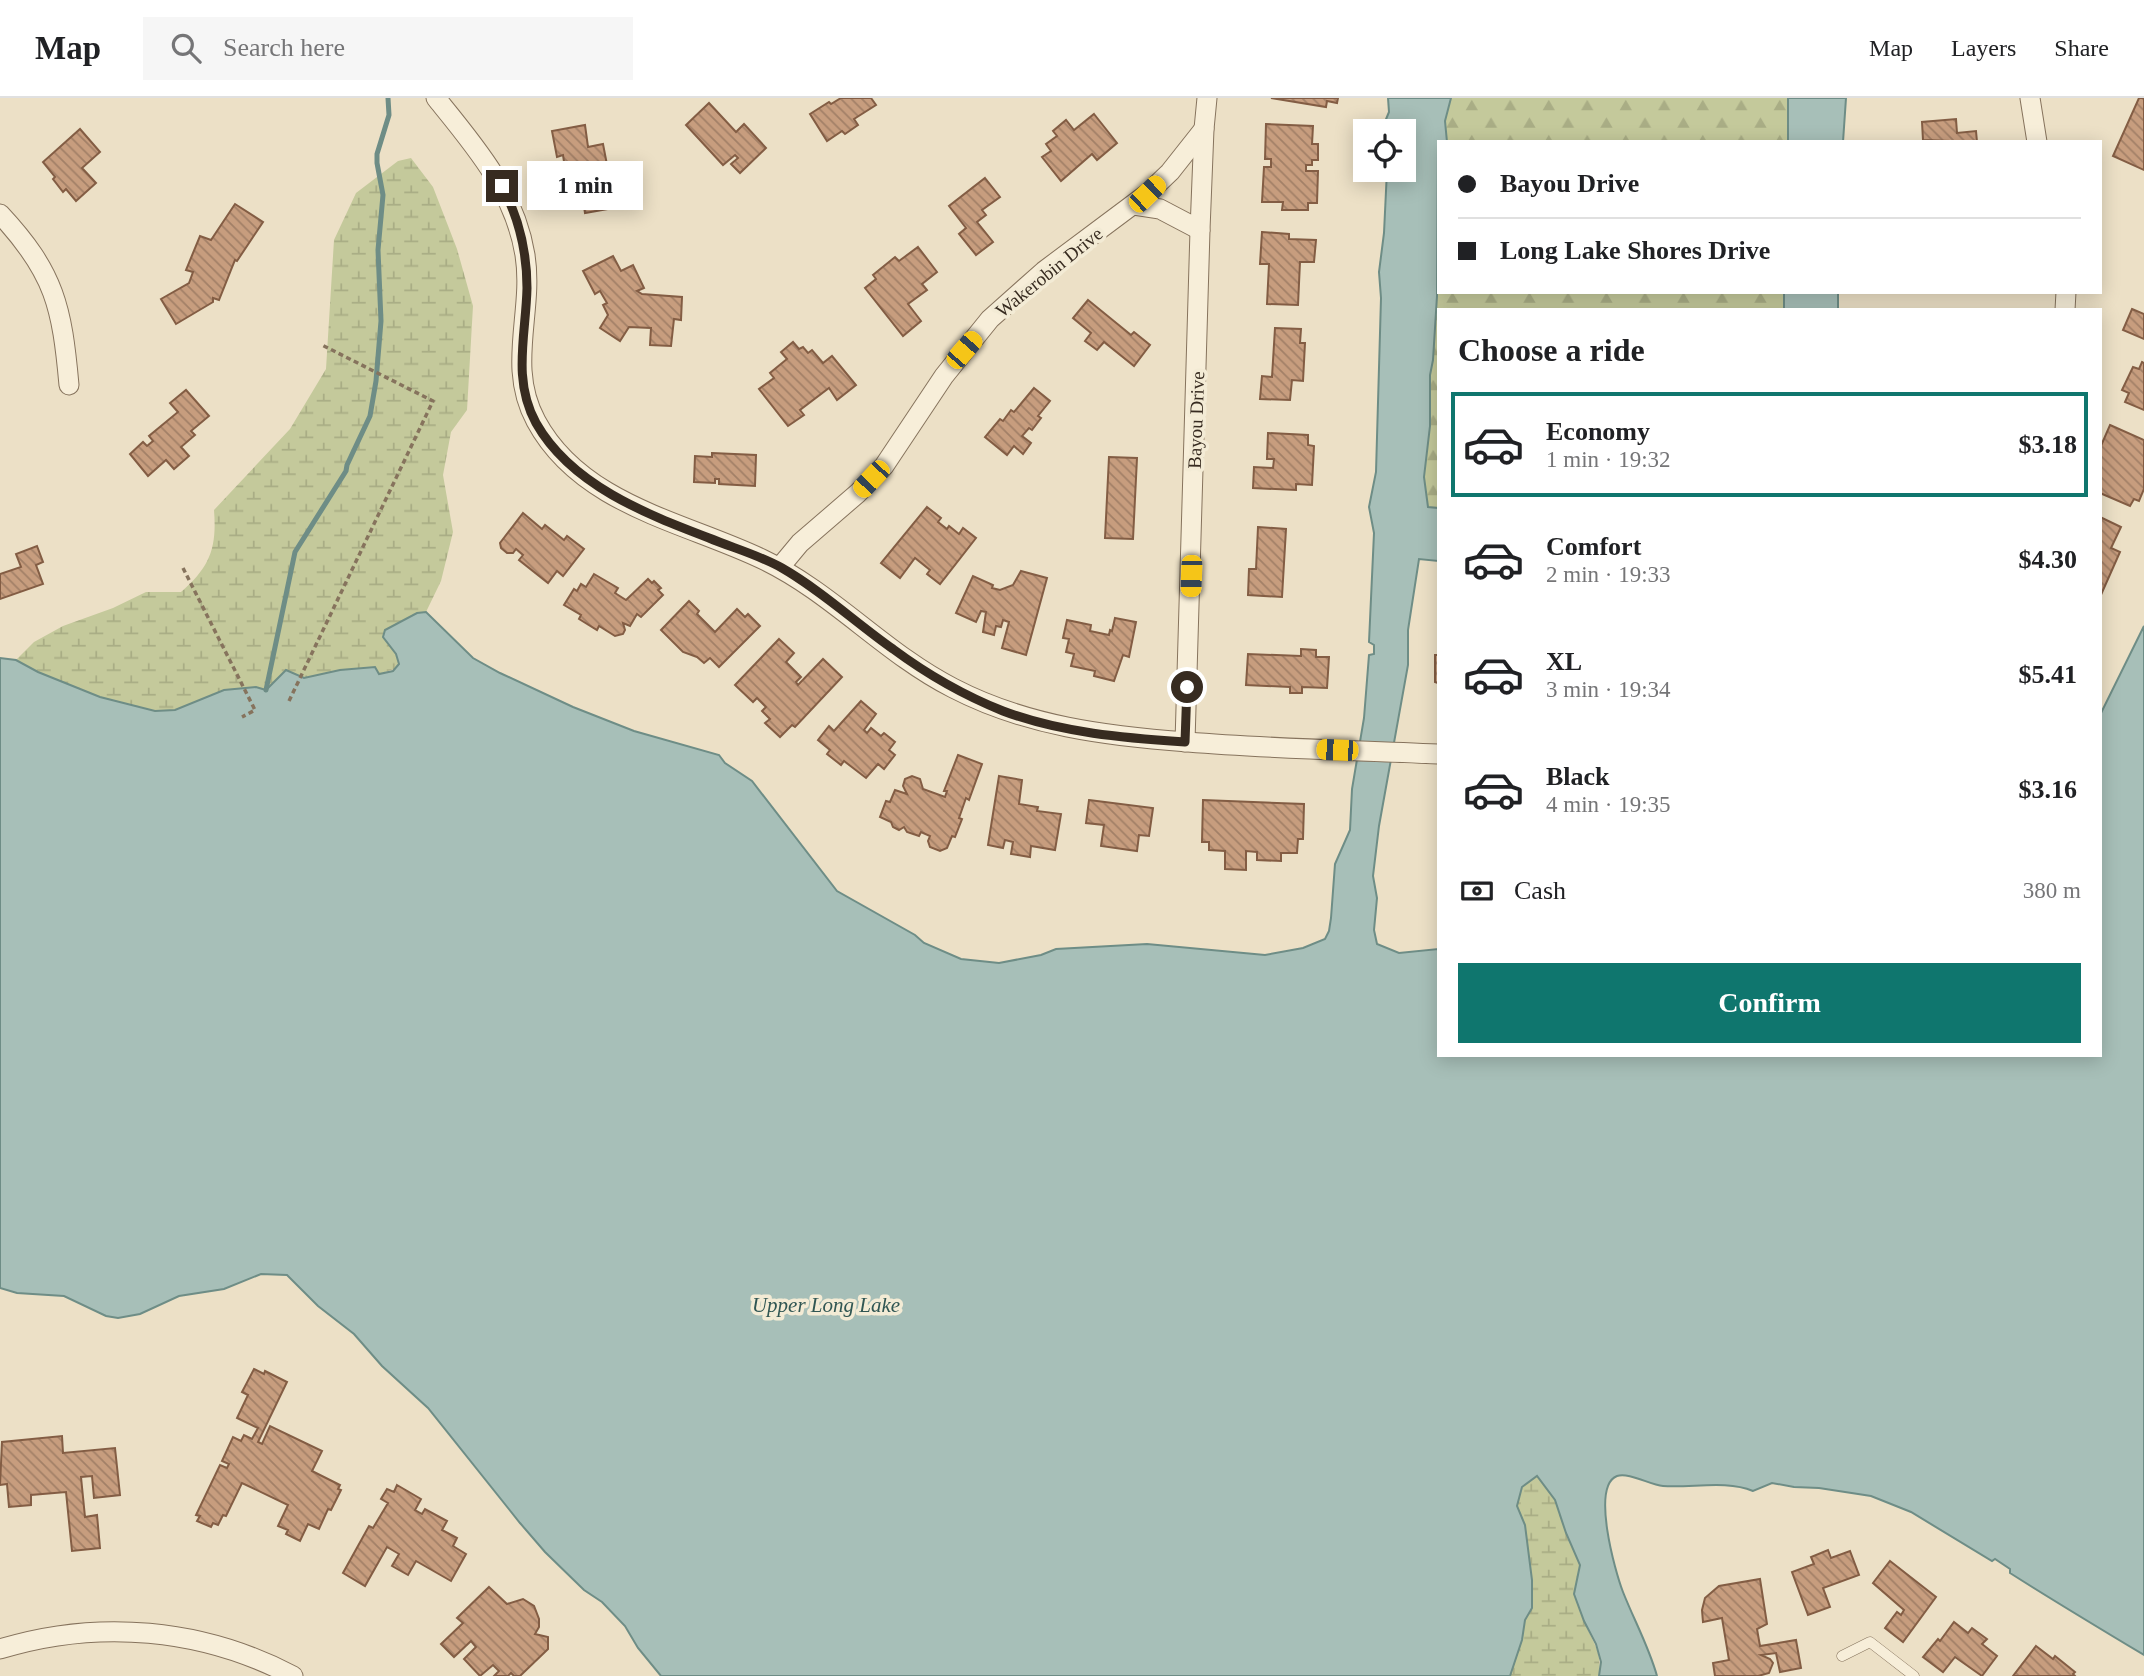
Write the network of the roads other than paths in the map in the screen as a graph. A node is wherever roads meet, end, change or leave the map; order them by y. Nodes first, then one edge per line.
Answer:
1 (436, 98) edge
2 (1208, 98) edge
3 (2030, 98) edge
4 (1204, 128) junction
5 (2037, 140) edge
6 (1134, 205) junction
7 (0, 214) edge
8 (1200, 230) junction
9 (69, 384) dead end
10 (780, 567) junction
11 (1185, 742) junction
12 (1437, 754) edge
13 (0, 1649) edge
14 (1842, 1657) dead end
15 (293, 1676) edge
16 (1914, 1676) edge

1 - 10 street
2 - 4 street, Bayou Drive
3 - 5 street
4 - 6 street, Wakerobin Drive
4 - 8 street, Bayou Drive
6 - 8 street
6 - 10 street, Wakerobin Drive
7 - 9 street
8 - 11 street, Bayou Drive
10 - 11 street
11 - 12 street
13 - 15 street
14 - 16 lane

